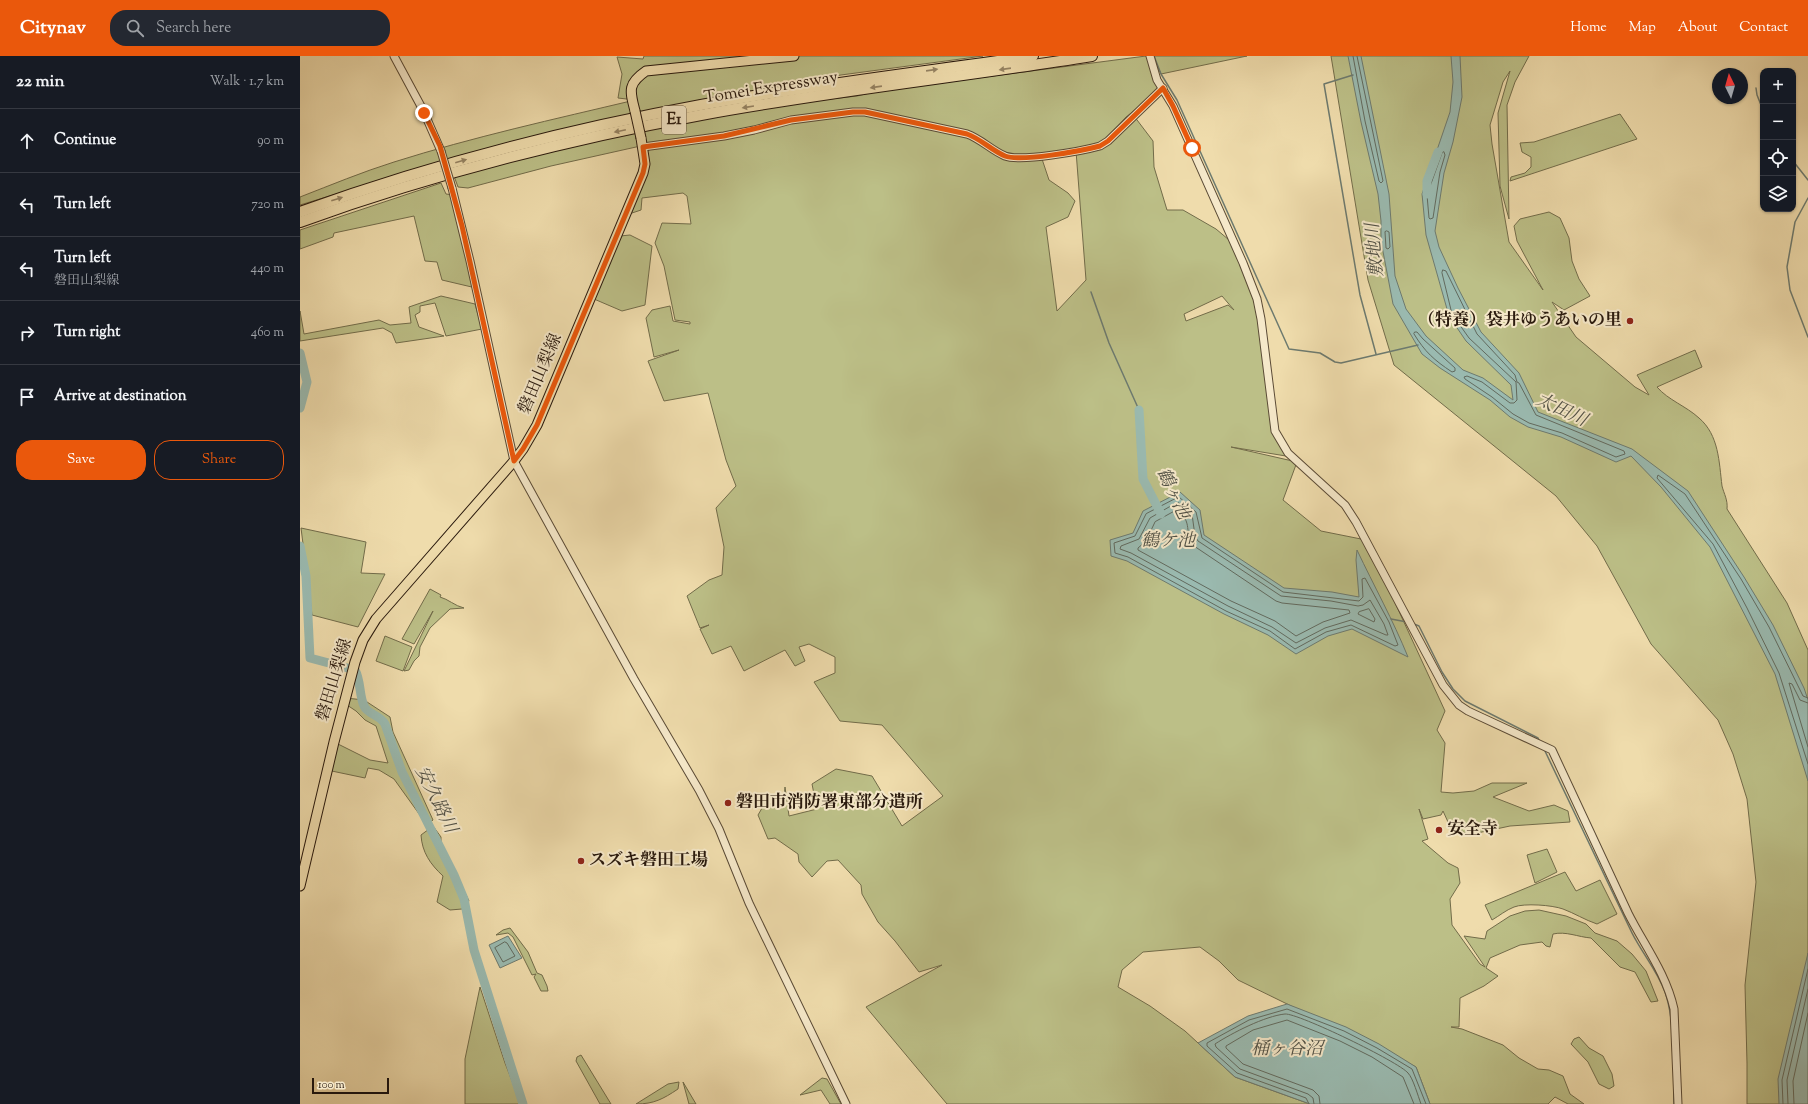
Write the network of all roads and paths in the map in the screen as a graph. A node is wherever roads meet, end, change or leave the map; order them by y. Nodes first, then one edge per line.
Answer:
1 (394, 56) edge
2 (794, 56) edge
3 (1033, 56) edge
4 (1092, 56) edge
5 (1150, 56) edge
6 (1163, 88) junction
7 (642, 143) junction
8 (300, 212) edge
9 (300, 222) edge
10 (514, 461) junction
11 (300, 886) edge
12 (846, 1104) edge
13 (1678, 1104) edge

1 - 10 street, bridge
2 - 7 main road, 磐田山梨線, bridge
8 -> 3 highway, Tomei Expressway / E1
4 -> 9 highway, Tomei Expressway / E1
5 - 6 street
6 - 7 street
6 - 13 street
7 - 10 main road, 磐田山梨線
10 - 11 main road, 磐田山梨線
10 - 12 street

